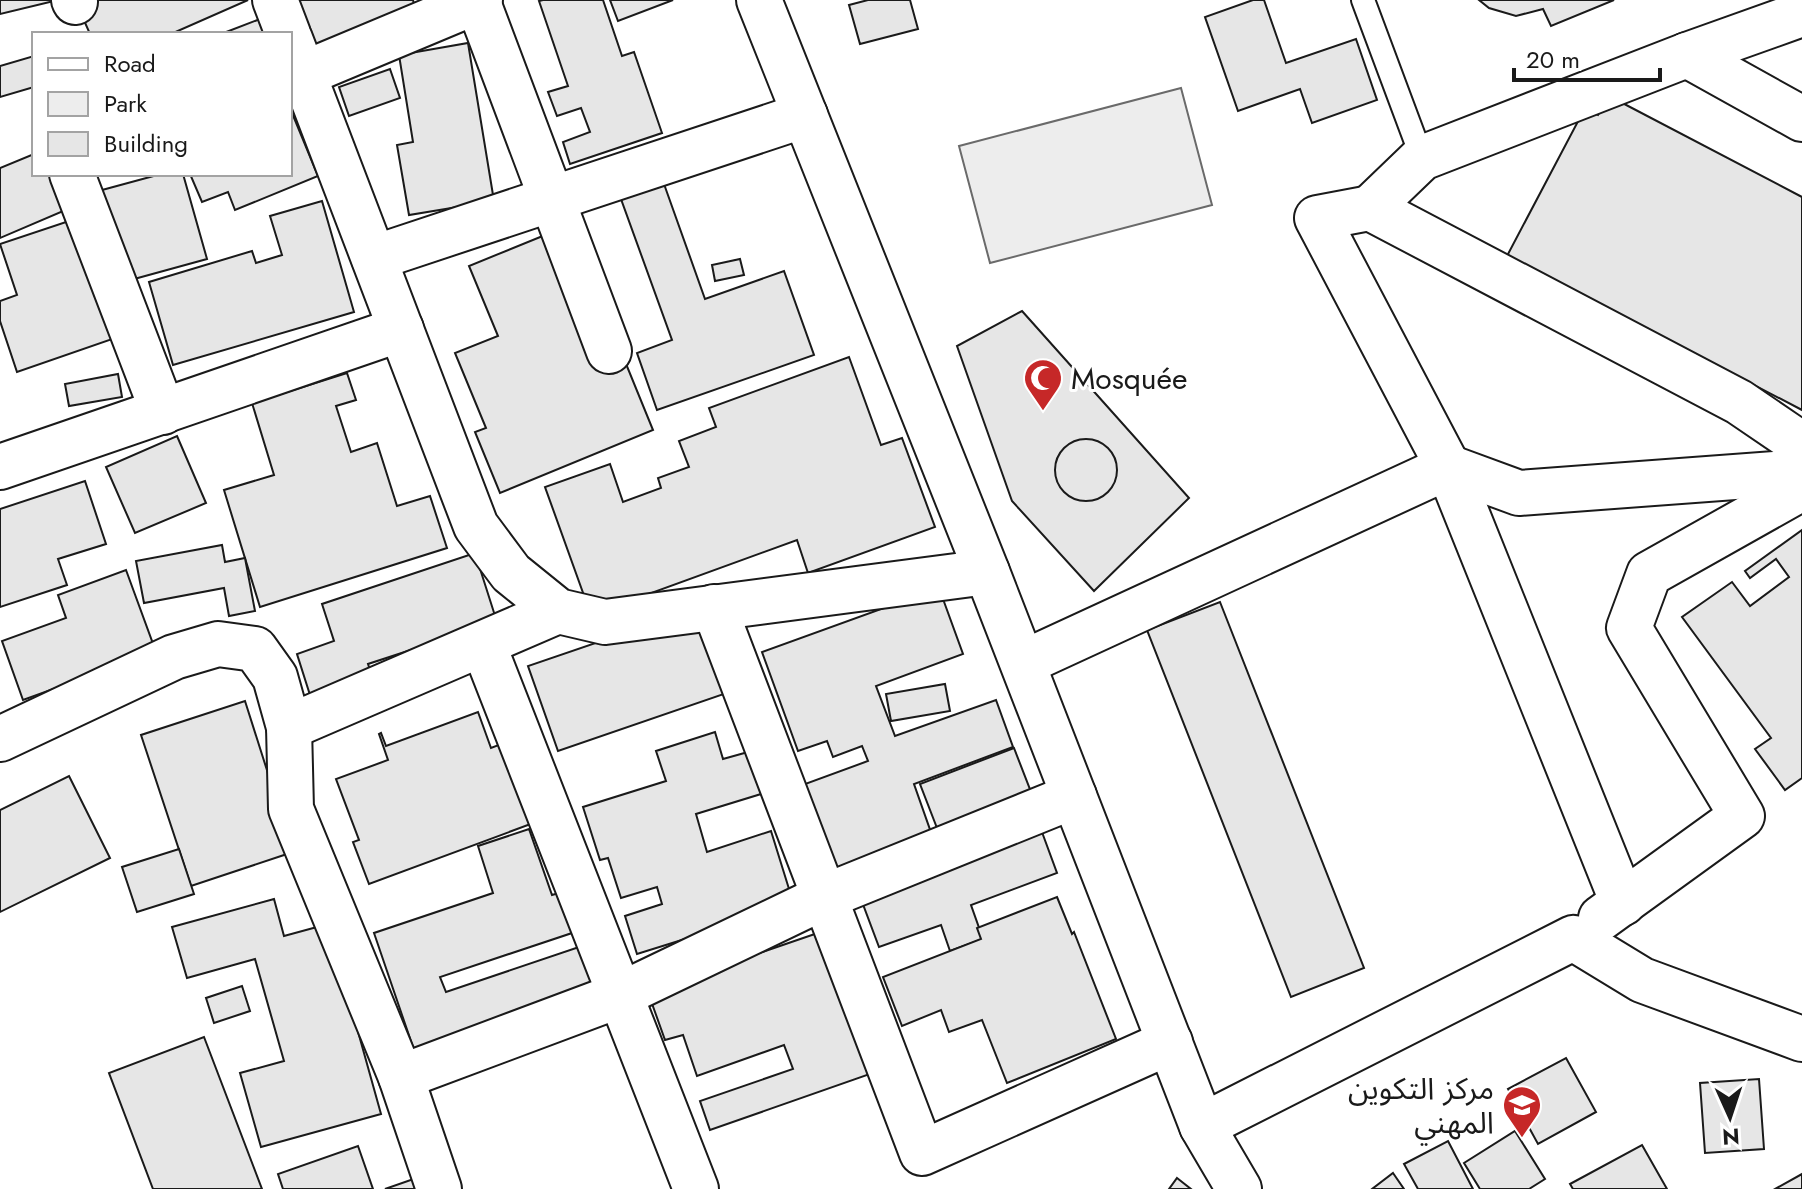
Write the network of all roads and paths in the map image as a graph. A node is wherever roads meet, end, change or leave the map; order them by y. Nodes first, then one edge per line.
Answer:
1 (275, 0) edge
2 (478, 0) edge
3 (759, 0) edge
4 (1363, 0) edge
5 (1802, 14) edge
6 (287, 32) edge
7 (294, 49) edge
8 (1687, 55) junction
9 (805, 115) junction
10 (1802, 119) edge
11 (1422, 158) junction
12 (73, 176) edge
13 (552, 199) junction
14 (1370, 208) junction
15 (374, 258) junction
16 (401, 329) junction
17 (609, 351) dead end
18 (163, 412) junction
19 (1802, 445) edge
20 (4, 455) edge
21 (1448, 467) junction
22 (1802, 472) edge
23 (1802, 488) edge
24 (987, 572) junction
25 (714, 607) junction
26 (558, 611) junction
27 (483, 644) junction
28 (1023, 663) junction
29 (289, 727) junction
30 (0, 739) edge
31 (1074, 796) junction
32 (824, 897) junction
33 (1623, 903) junction
34 (1573, 938) junction
35 (620, 995) junction
36 (1802, 1039) edge
37 (1170, 1042) junction
38 (401, 1077) junction
39 (1202, 1126) junction
40 (439, 1189) edge
41 (696, 1189) edge
42 (1239, 1189) edge

1 - 6 street
2 - 7 street
2 - 13 street
3 - 9 street
4 - 11 lane
5 - 8 street
7 - 15 street
8 - 10 street
8 - 11 street
9 - 13 street
9 - 24 street
11 - 14 street
12 - 18 street
13 - 15 street
13 - 17 street
14 - 19 street
14 - 21 street
15 - 16 street
16 - 18 street
16 - 26 street
18 - 20 street
21 - 22 street
21 - 28 street
21 - 33 street
23 - 33 street
24 - 25 street
24 - 28 street
25 - 26 street
25 - 32 street
26 - 27 street
27 - 29 street
27 - 35 street
28 - 31 street
29 - 30 street
29 - 38 street
31 - 32 street
31 - 37 street
32 - 35 street
32 - 37 street
33 - 34 street
34 - 36 street
34 - 39 street
35 - 38 street
35 - 41 street
37 - 39 street
38 - 40 street
39 - 42 street

